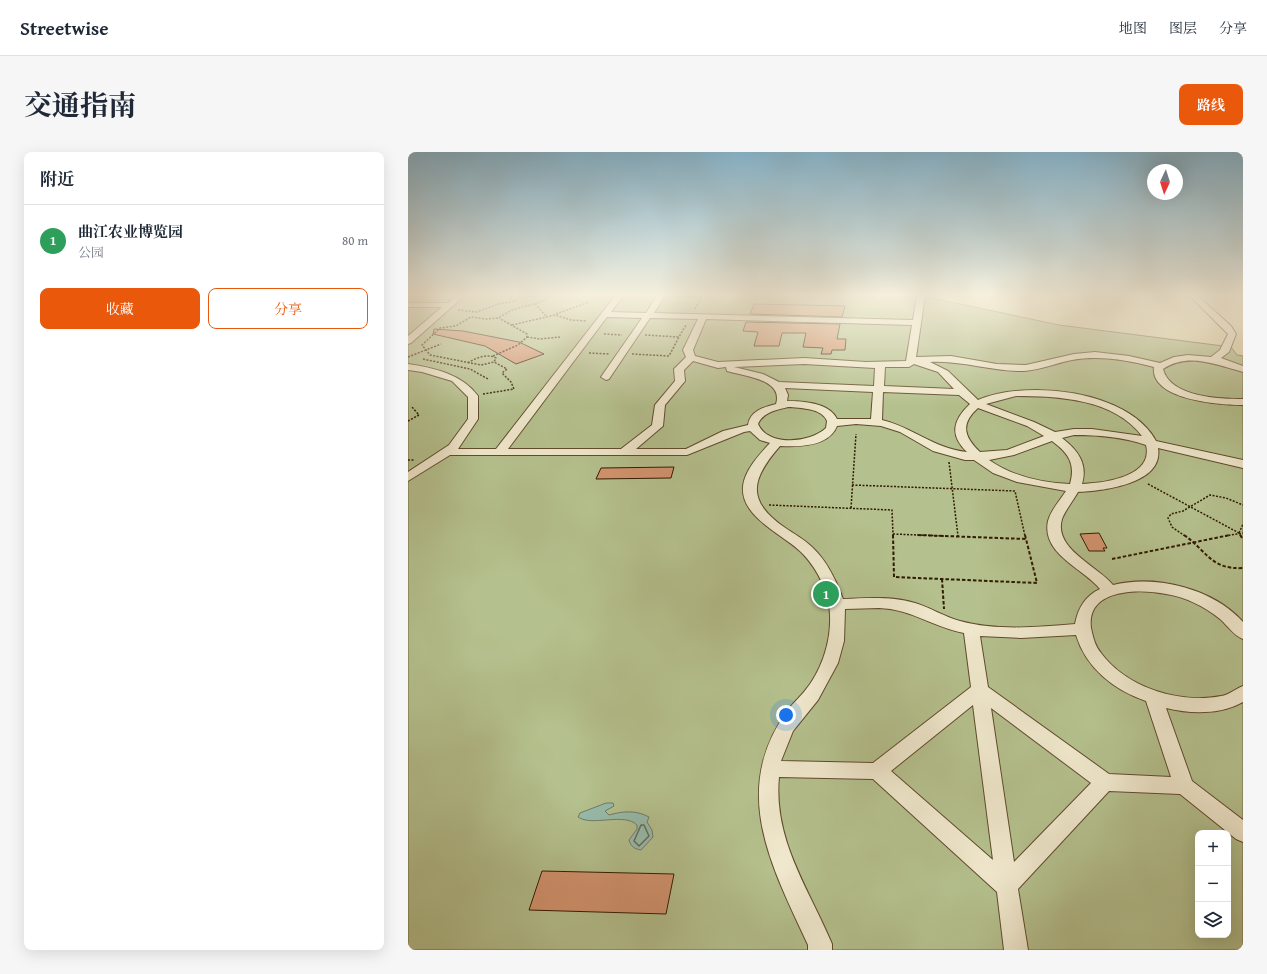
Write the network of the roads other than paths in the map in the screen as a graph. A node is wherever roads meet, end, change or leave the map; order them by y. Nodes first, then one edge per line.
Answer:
1 (417, 333) edge
2 (590, 333) edge
3 (636, 333) edge
4 (696, 333) edge
5 (915, 333) edge
6 (1231, 333) edge
7 (408, 341) edge
8 (691, 358) junction
9 (911, 360) junction
10 (1220, 362) junction
11 (718, 365) junction
12 (880, 366) junction
13 (1161, 366) junction
14 (408, 367) edge
15 (1243, 369) edge
16 (606, 377) dead end
17 (776, 385) junction
18 (878, 389) junction
19 (961, 392) junction
20 (1243, 402) edge
21 (978, 404) junction
22 (781, 405) junction
23 (876, 422) junction
24 (832, 423) junction
25 (753, 428) junction
26 (1053, 436) junction
27 (777, 442) junction
28 (1151, 443) junction
29 (448, 452) junction
30 (499, 452) junction
31 (624, 452) junction
32 (977, 456) junction
33 (1243, 464) edge
34 (408, 477) edge
35 (1075, 488) junction
36 (1110, 590) junction
37 (837, 604) junction
38 (971, 628) junction
39 (1082, 629) junction
40 (1243, 633) edge
41 (979, 690) junction
42 (1243, 693) edge
43 (1153, 697) junction
44 (770, 769) junction
45 (877, 771) junction
46 (1105, 782) junction
47 (1184, 786) junction
48 (1243, 832) edge
49 (1006, 886) junction
50 (820, 950) edge
51 (1016, 950) edge

1 - 7 street
2 - 30 street
3 - 16 street
4 - 8 street
5 - 9 street
6 - 10 street
8 - 11 street
8 - 31 street
9 - 12 street
9 - 13 street
9 - 19 street
10 - 13 street
10 - 15 street
11 - 12 street
11 - 17 street
12 - 18 street
13 - 20 street
14 - 29 street
17 - 18 street
17 - 22 street
18 - 19 street
18 - 23 street
19 - 21 street
21 - 26 street
21 - 28 street
21 - 32 street
22 - 24 street
22 - 25 street
23 - 24 street
23 - 32 street
24 - 27 street
25 - 27 street
25 - 31 street
26 - 28 street
26 - 32 street
26 - 35 street
27 - 37 street
28 - 33 street
28 - 35 street
29 - 30 street
29 - 34 street
30 - 31 street
32 - 35 street
35 - 36 street
36 - 39 street
36 - 40 street
37 - 38 street
37 - 44 street
38 - 39 street
38 - 41 street
39 - 43 street
41 - 45 street
41 - 46 street
41 - 49 street
42 - 43 street
43 - 47 street
44 - 45 street
44 - 50 street
45 - 49 street
46 - 47 street
46 - 49 street
47 - 48 street
49 - 51 street

